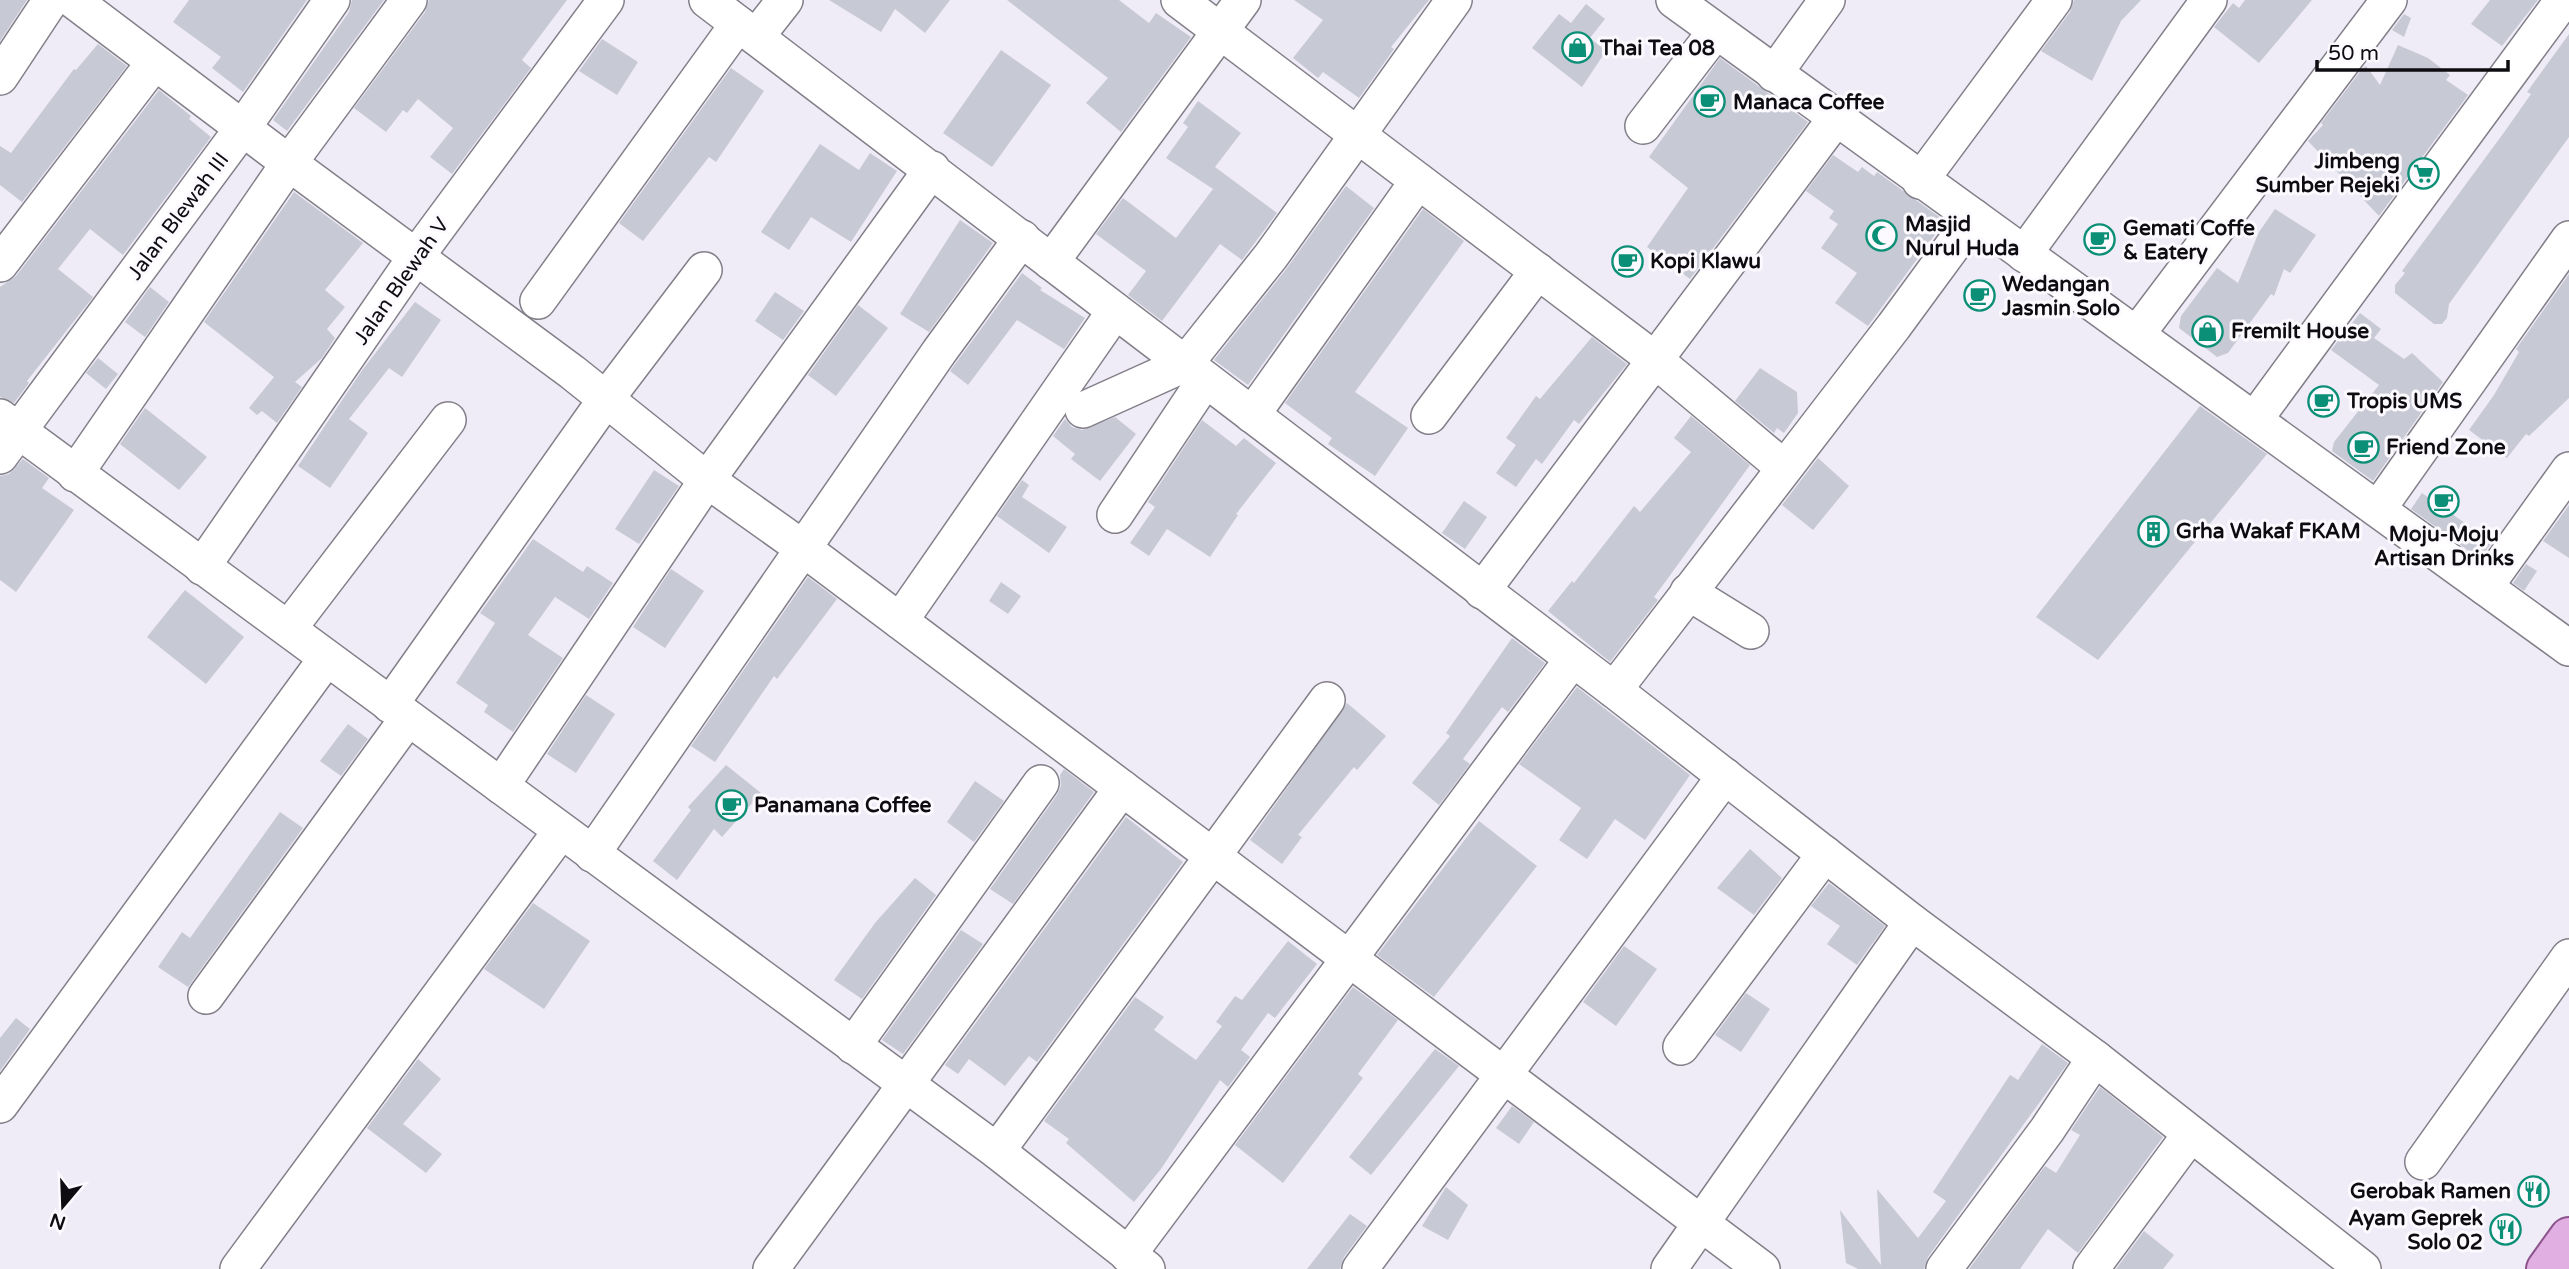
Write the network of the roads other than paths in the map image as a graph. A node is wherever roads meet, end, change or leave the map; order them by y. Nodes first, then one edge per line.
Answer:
1 (51, 0) edge
2 (73, 0) edge
3 (332, 0) edge
4 (409, 0) edge
5 (606, 0) edge
6 (708, 0) edge
7 (785, 0) edge
8 (1179, 0) edge
9 (1243, 0) edge
10 (1454, 0) edge
11 (1674, 0) edge
12 (1826, 0) edge
13 (2054, 0) edge
14 (2209, 0) edge
15 (2389, 0) edge
16 (2563, 0) edge
17 (747, 31) junction
18 (1220, 31) junction
19 (1716, 31) junction
20 (154, 63) junction
21 (1774, 74) junction
22 (0, 77) edge
23 (1836, 118) junction
24 (1643, 126) dead end
25 (242, 129) junction
26 (1356, 134) junction
27 (289, 163) junction
28 (932, 169) junction
29 (1418, 181) junction
30 (1920, 181) junction
31 (1974, 217) junction
32 (1021, 238) junction
33 (2569, 239) edge
34 (2024, 254) junction
35 (415, 258) junction
36 (1051, 262) junction
37 (0, 264) edge
38 (704, 270) dead end
39 (1538, 271) junction
40 (538, 301) dead end
41 (1115, 311) junction
42 (2137, 334) junction
43 (1654, 359) junction
44 (1195, 372) junction
45 (606, 399) junction
46 (1083, 410) dead end
47 (1252, 415) junction
48 (1429, 416) dead end
49 (2255, 419) junction
50 (448, 420) dead end
51 (7, 434) edge
52 (1783, 467) junction
53 (2569, 470) edge
54 (75, 474) junction
55 (707, 480) junction
56 (2378, 509) junction
57 (1115, 515) dead end
58 (804, 548) junction
59 (202, 567) junction
60 (2485, 587) junction
61 (1482, 590) junction
62 (1688, 592) junction
63 (900, 621) junction
64 (289, 628) junction
65 (1751, 631) dead end
66 (2569, 648) edge
67 (326, 659) junction
68 (1572, 660) junction
69 (1614, 690) junction
70 (1327, 700) dead end
71 (399, 712) junction
72 (1725, 776) junction
73 (1041, 783) dead end
74 (501, 786) junction
75 (1122, 788) junction
76 (561, 831) junction
77 (1825, 853) junction
78 (592, 854) junction
79 (1214, 858) junction
80 (1912, 922) junction
81 (2569, 957) edge
82 (1350, 960) junction
83 (2559, 991) edge
84 (206, 996) dead end
85 (853, 1046) junction
86 (1681, 1048) dead end
87 (2095, 1058) junction
88 (1504, 1076) junction
89 (906, 1084) junction
90 (0, 1105) edge
91 (2190, 1135) junction
92 (997, 1151) junction
93 (2423, 1162) dead end
94 (1702, 1224) junction
95 (2569, 1237) edge
96 (1137, 1262) edge
97 (238, 1269) edge
98 (771, 1269) edge
99 (1360, 1269) edge
100 (1669, 1269) edge
101 (1762, 1269) edge
102 (1944, 1269) edge
103 (2091, 1269) edge
104 (2363, 1269) edge
105 (2546, 1269) edge

1 - 22 street
2 - 20 street
3 - 25 street, Jalan Blewah III
4 - 27 street
5 - 35 street, Jalan Blewah V
6 - 17 street
7 - 17 street
8 - 18 street
9 - 18 street
10 - 26 street
11 - 19 street
12 - 21 street
13 - 30 street
14 - 34 street
15 - 42 street
16 - 49 street
17 - 28 street
17 - 40 street
18 - 26 street
18 - 36 street
19 - 21 street
19 - 24 street
20 - 25 street
20 - 37 street
21 - 23 street
23 - 30 street
23 - 43 street
25 - 27 street
25 - 51 street, Jalan Blewah III
26 - 29 street
26 - 44 street
27 - 35 street
27 - 54 street
28 - 32 street
28 - 55 street
29 - 39 street
29 - 47 street
30 - 31 street
31 - 34 street
31 - 52 street
32 - 36 street
32 - 58 street
33 - 56 street
34 - 42 street
35 - 45 street
35 - 59 street, Jalan Blewah V
36 - 41 street
38 - 45 street
39 - 43 street
39 - 48 street
41 - 44 street
41 - 63 street
42 - 49 street
43 - 52 street
43 - 61 street
44 - 46 street
44 - 47 street
44 - 57 street
45 - 55 street
45 - 71 street
47 - 61 street
49 - 56 street
50 - 64 street
51 - 54 street
52 - 62 street
53 - 60 street
54 - 59 street
55 - 58 street
55 - 74 street
56 - 60 street
58 - 63 street
58 - 78 street
59 - 64 street
60 - 66 street
61 - 68 street
62 - 65 street
62 - 69 street
63 - 75 street
64 - 67 street
67 - 71 street
67 - 90 street
68 - 69 street
68 - 82 street
69 - 72 street
70 - 79 street
71 - 74 street
71 - 84 street
72 - 77 street
72 - 88 street
73 - 85 street
74 - 76 street
75 - 79 street
75 - 89 street
76 - 78 street
76 - 97 street
77 - 80 street
77 - 86 street
78 - 85 street
79 - 82 street
79 - 92 street
80 - 87 street
80 - 94 street
81 - 83 street
82 - 88 street
82 - 96 street
83 - 93 street
85 - 89 street
87 - 91 street
87 - 102 street
88 - 94 street
88 - 99 street
89 - 92 street
89 - 98 street
91 - 103 street
91 - 104 street
92 - 96 street
94 - 100 street
94 - 101 street
95 - 105 main road

